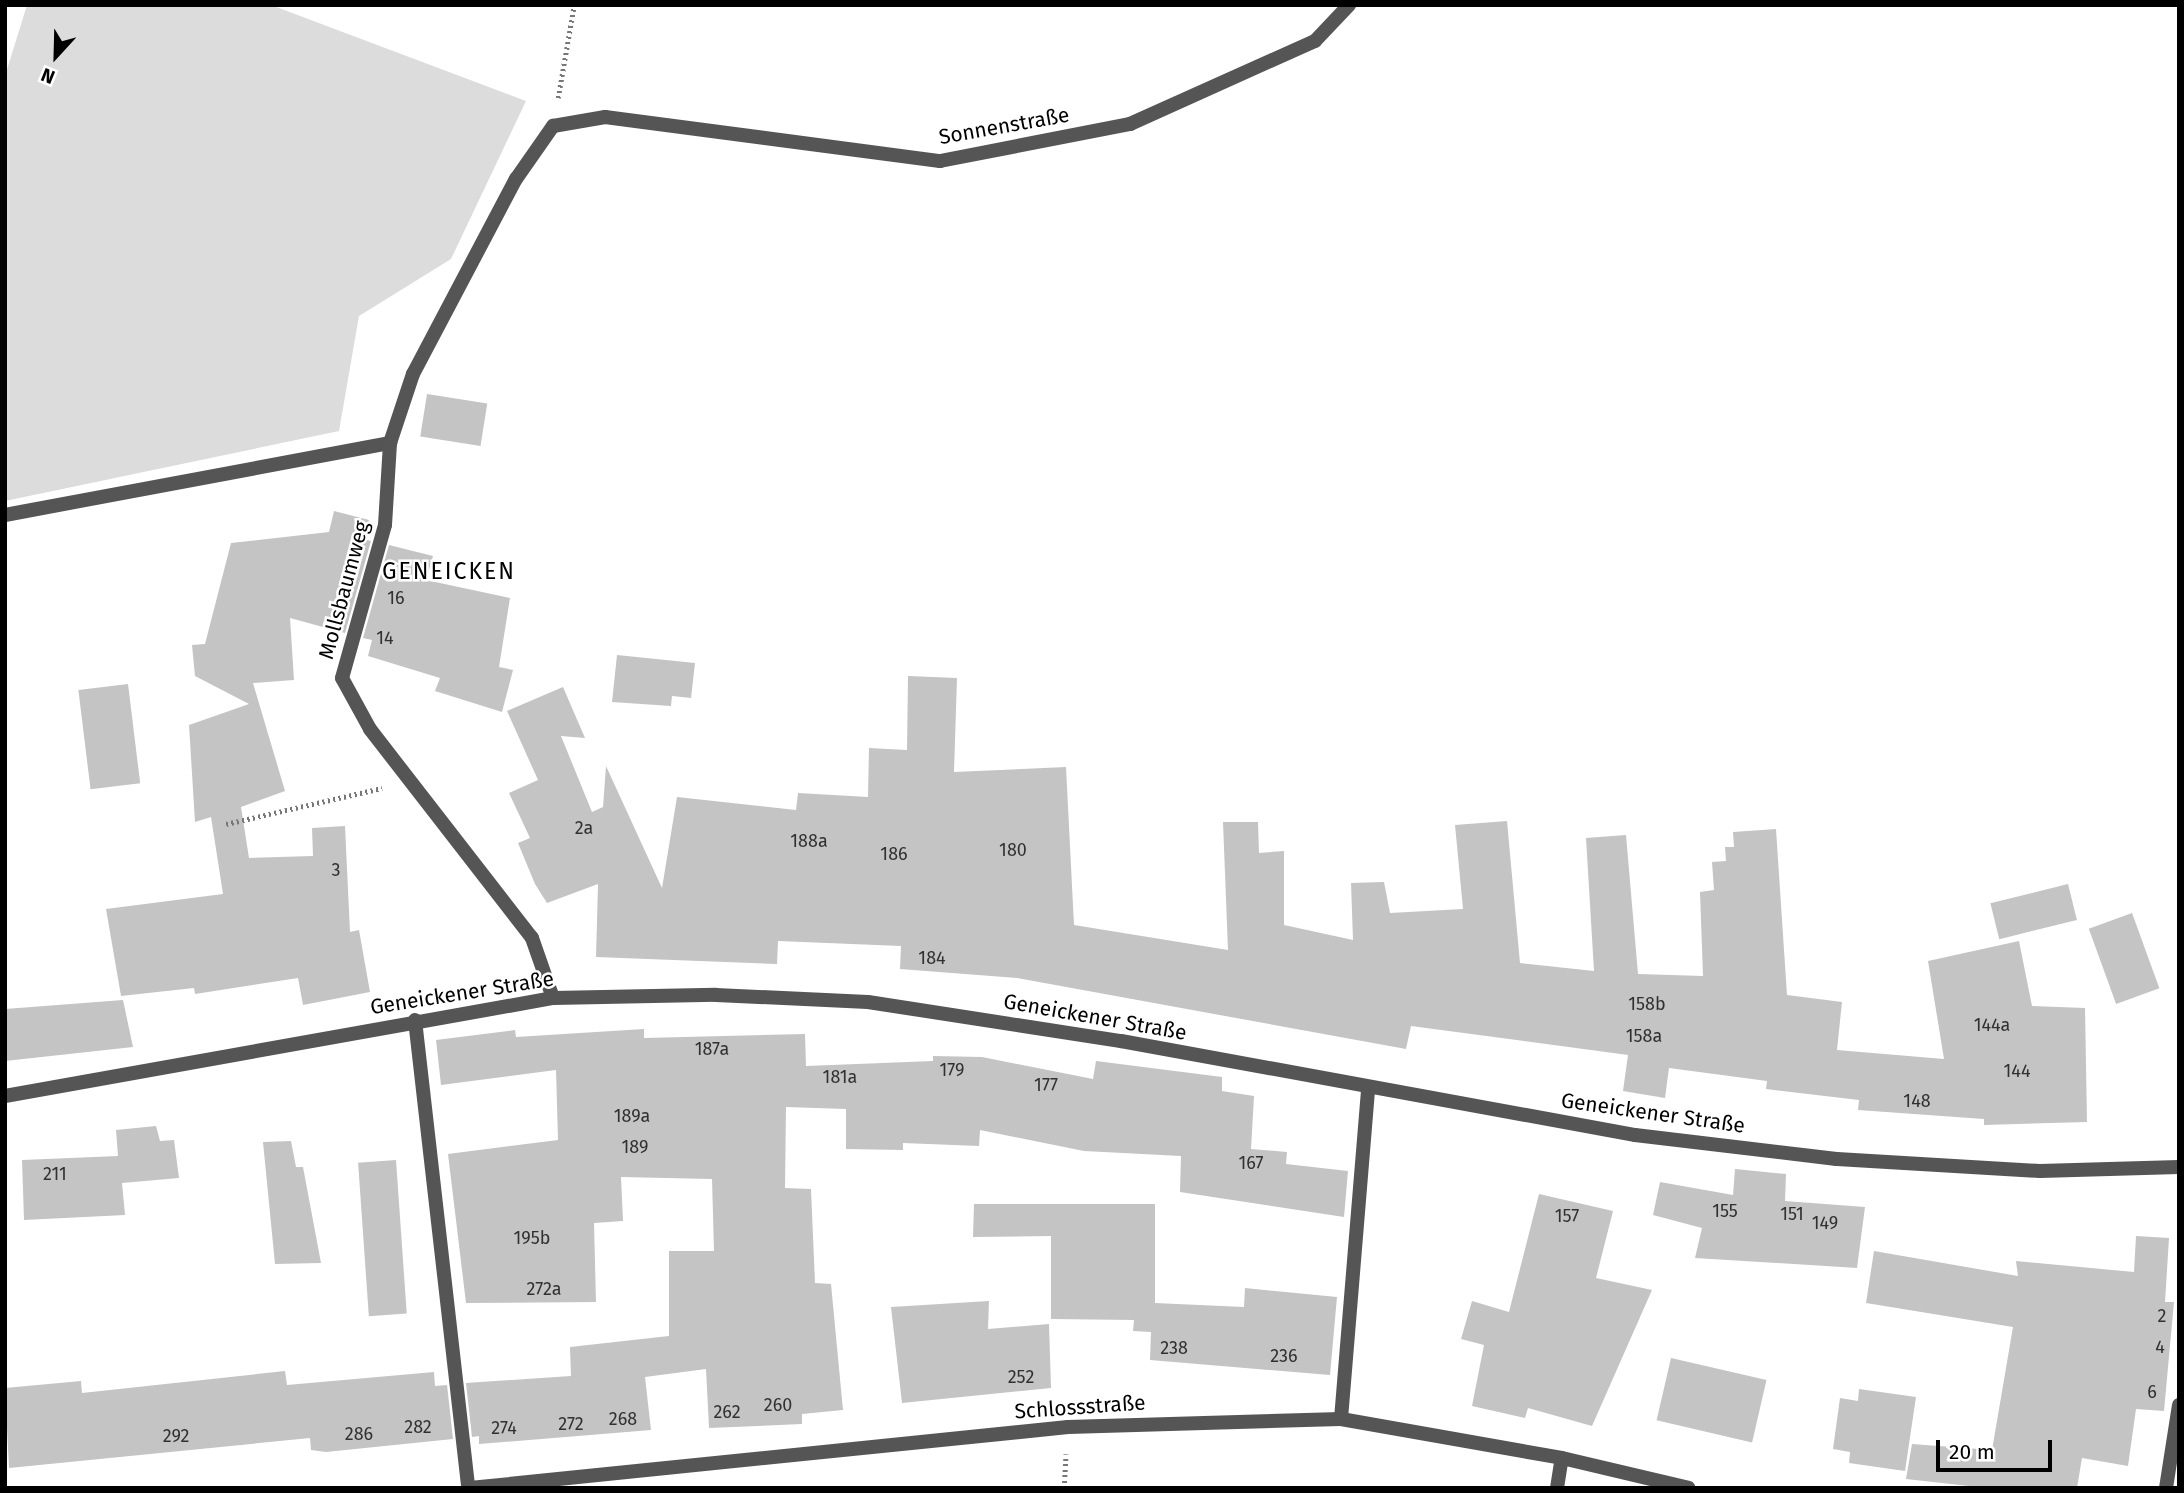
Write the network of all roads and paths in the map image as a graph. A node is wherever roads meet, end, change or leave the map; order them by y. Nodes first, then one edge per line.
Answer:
1 (573, 5) edge
2 (1349, 5) edge
3 (553, 126) junction
4 (390, 443) junction
5 (5, 515) edge
6 (411, 782) junction
7 (226, 824) dead end
8 (553, 998) junction
9 (415, 1020) junction
10 (1368, 1088) junction
11 (5, 1096) edge
12 (2179, 1167) edge
13 (2179, 1405) edge
14 (1341, 1419) junction
15 (1562, 1458) junction
16 (469, 1488) edge
17 (1557, 1488) edge
18 (1689, 1488) edge
19 (2166, 1488) edge

1 - 3 path
2 - 3 street, Sonnenstraße
3 - 4 street, Mollsbaumweg
4 - 5 street
4 - 6 street, Mollsbaumweg
6 - 7 path
6 - 8 street, Mollsbaumweg
8 - 9 street, Geneickener Straße
8 - 10 street, Geneickener Straße
9 - 11 street, Geneickener Straße
9 - 16 street
10 - 12 street, Geneickener Straße
10 - 14 street
13 - 19 street
14 - 15 street, Schlossstraße
14 - 16 street, Schlossstraße
15 - 17 street
15 - 18 street, Schlossstraße

